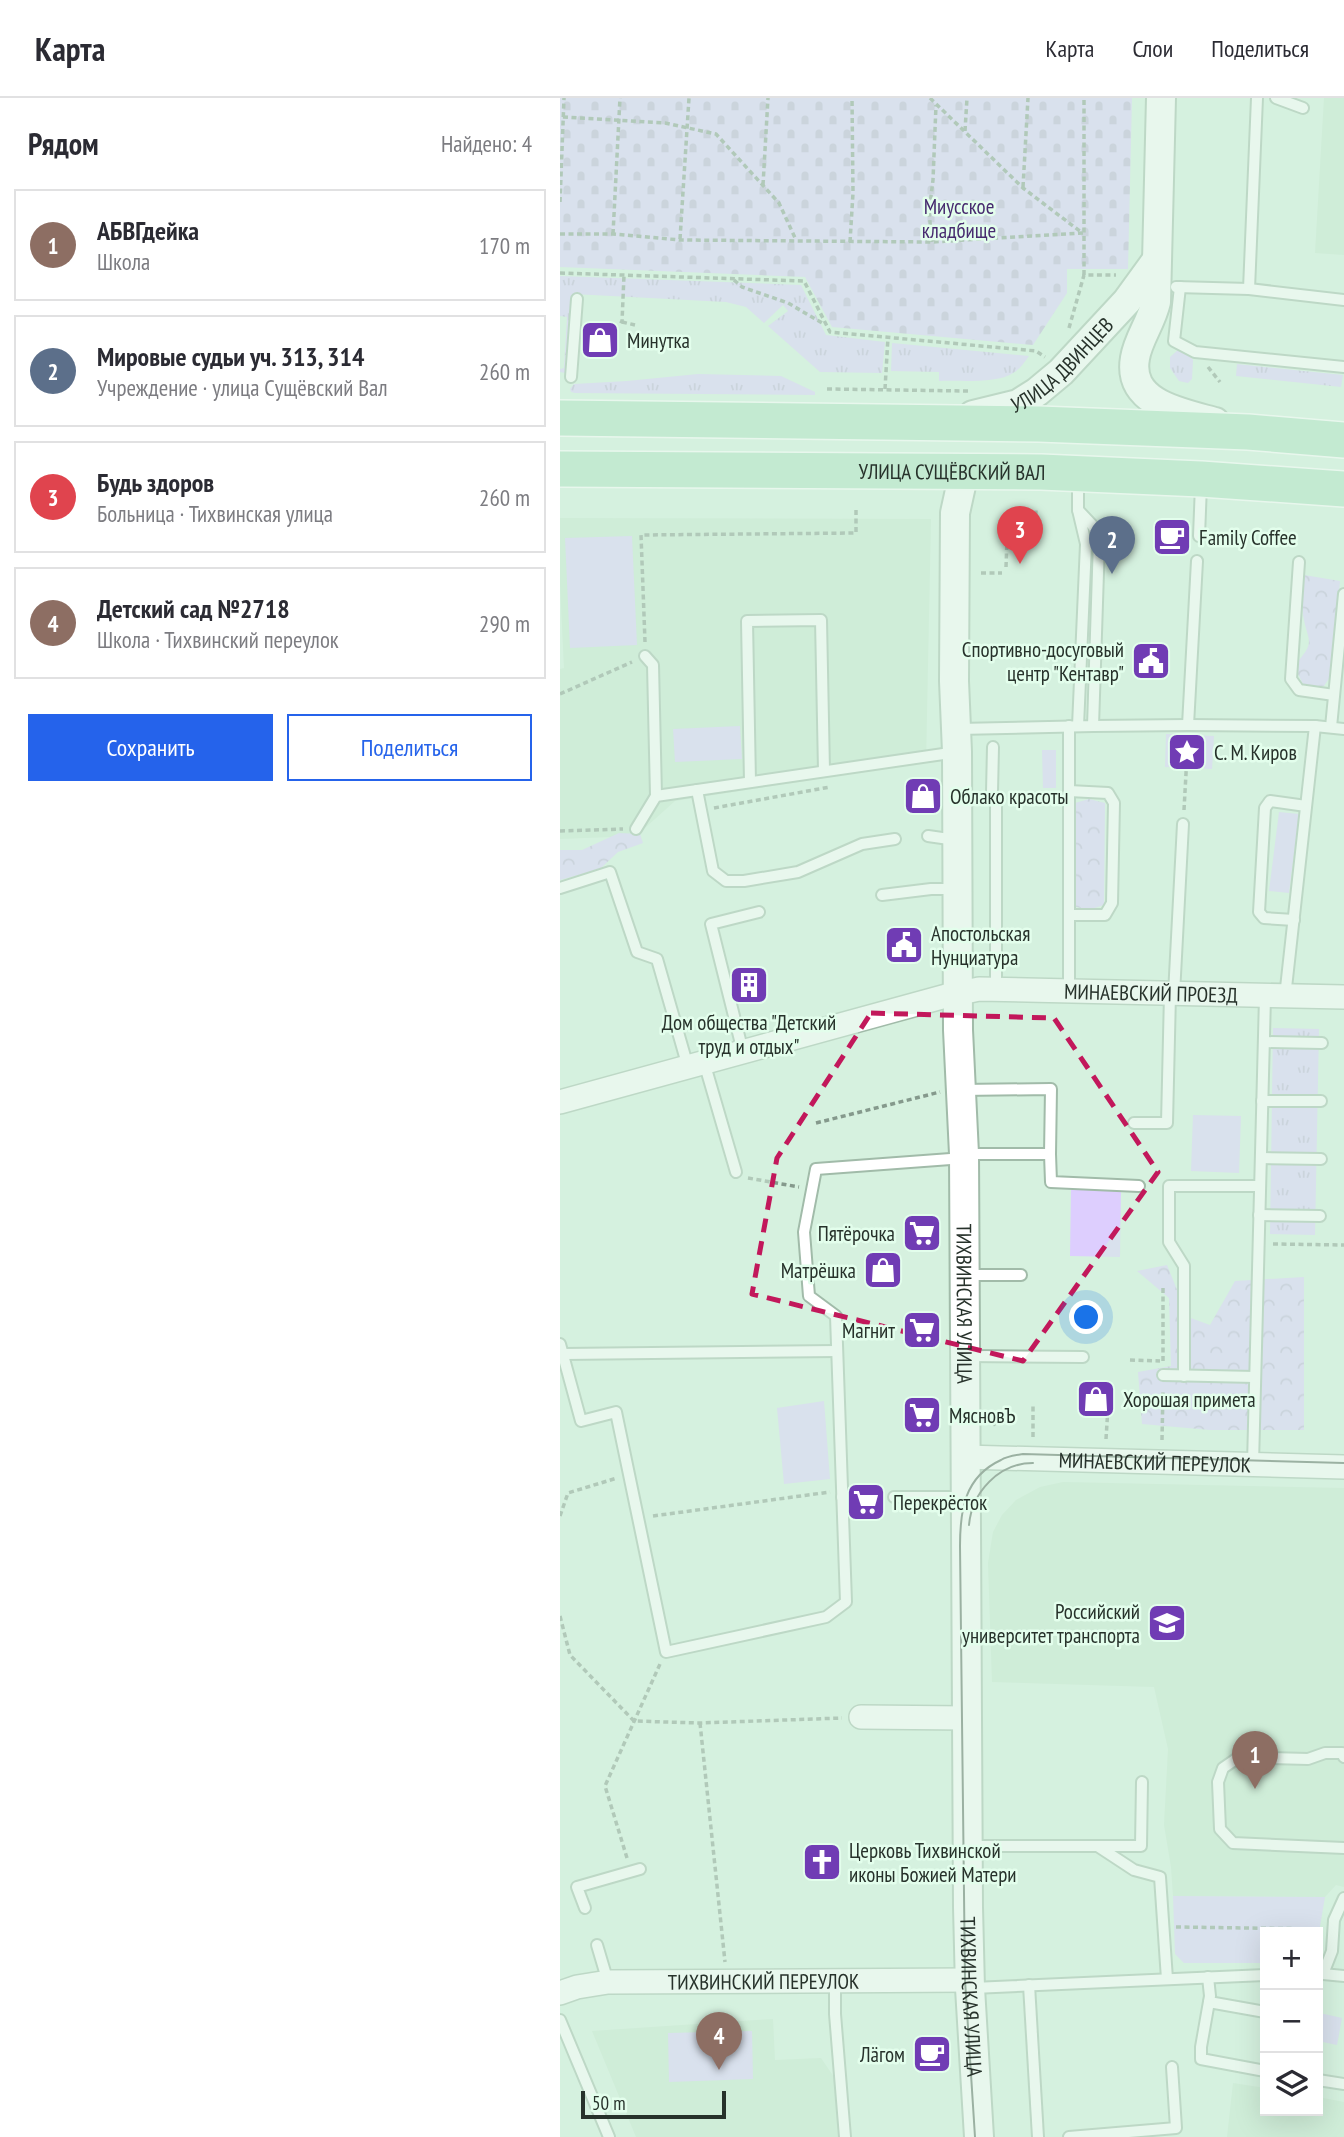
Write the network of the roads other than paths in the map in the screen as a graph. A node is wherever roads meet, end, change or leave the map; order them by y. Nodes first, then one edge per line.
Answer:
1 (1161, 98) edge
2 (1257, 98) edge
3 (1276, 98) edge
4 (1303, 108) dead end
5 (1164, 278) junction
6 (1250, 289) junction
7 (577, 299) dead end
8 (1344, 300) edge
9 (1344, 368) edge
10 (571, 377) dead end
11 (560, 418) edge
12 (937, 422) junction
13 (1248, 432) junction
14 (1344, 440) edge
15 (560, 469) edge
16 (964, 471) junction
17 (1078, 473) junction
18 (1201, 479) junction
19 (1344, 489) edge
20 (1078, 510) junction
21 (1199, 536) dead end
22 (1197, 561) dead end
23 (1299, 562) dead end
24 (1344, 594) edge
25 (645, 656) road end
26 (1334, 695) junction
27 (1188, 725) junction
28 (1074, 726) junction
29 (1093, 726) junction
30 (1315, 726) junction
31 (1331, 727) junction
32 (1344, 729) edge
33 (956, 740) junction
34 (993, 747) dead end
35 (824, 771) junction
36 (750, 782) junction
37 (697, 790) junction
38 (1069, 791) junction
39 (656, 796) junction
40 (1306, 806) junction
41 (1183, 824) road end
42 (636, 829) road end
43 (928, 836) dead end
44 (895, 839) dead end
45 (957, 840) junction
46 (560, 888) edge
47 (957, 889) junction
48 (882, 895) dead end
49 (759, 912) dead end
50 (1069, 915) junction
51 (1294, 920) junction
52 (996, 989) junction
53 (1069, 991) junction
54 (958, 993) junction
55 (1172, 994) junction
56 (1275, 997) junction
57 (1344, 997) edge
58 (1264, 1042) junction
59 (1322, 1043) dead end
60 (743, 1052) junction
61 (696, 1065) junction
62 (951, 1091) junction
63 (1262, 1101) junction
64 (1321, 1101) dead end
65 (560, 1102) edge
66 (1134, 1122) dead end
67 (1051, 1154) junction
68 (964, 1156) junction
69 (1261, 1158) junction
70 (1321, 1159) dead end
71 (736, 1172) road end
72 (1139, 1186) dead end
73 (1260, 1186) junction
74 (1259, 1214) junction
75 (1320, 1216) dead end
76 (964, 1275) junction
77 (1021, 1275) dead end
78 (561, 1349) edge
79 (837, 1351) junction
80 (964, 1356) junction
81 (1083, 1357) dead end
82 (1163, 1376) dead end
83 (1184, 1376) junction
84 (1255, 1377) junction
85 (964, 1457) junction
86 (1252, 1464) junction
87 (1344, 1467) edge
88 (842, 1494) junction
89 (858, 1497) dead end
90 (894, 1497) dead end
91 (965, 1497) junction
92 (852, 1717) road end
93 (966, 1718) junction
94 (1344, 1757) edge
95 (1142, 1782) dead end
96 (967, 1846) junction
97 (1100, 1847) junction
98 (1344, 1848) edge
99 (636, 1870) road end
100 (1344, 1898) edge
101 (585, 1908) dead end
102 (597, 1945) dead end
103 (1323, 1970) edge
104 (1323, 1974) edge
105 (1260, 1975) edge
106 (1344, 1976) edge
107 (1208, 1977) junction
108 (1167, 1979) junction
109 (835, 1981) junction
110 (608, 1982) junction
111 (970, 1984) junction
112 (1029, 1985) junction
113 (560, 1993) edge
114 (1209, 2002) junction
115 (1260, 2011) edge
116 (560, 2020) edge
117 (1172, 2067) dead end
118 (1260, 2070) edge
119 (1323, 2081) edge
120 (1344, 2084) edge
121 (609, 2137) edge
122 (845, 2137) edge
123 (979, 2137) edge
124 (1038, 2137) edge
125 (1069, 2137) edge

1 - 5 street, УЛИЦА ДВИНЦЕВ
2 - 6 lane
3 - 4 lane
5 - 6 lane
5 - 9 lane
5 - 12 street, УЛИЦА ДВИНЦЕВ
5 - 13 street, УЛИЦА ДВИНЦЕВ
6 - 8 lane
7 - 10 lane
11 - 12 main road
12 - 13 main road
13 - 14 main road
15 - 16 main road, УЛИЦА СУЩЁВСКИЙ ВАЛ
16 - 17 main road, УЛИЦА СУЩЁВСКИЙ ВАЛ
16 - 33 street, ТИХВИНСКАЯ УЛИЦА
17 - 18 main road, УЛИЦА СУЩЁВСКИЙ ВАЛ
17 - 20 lane
18 - 19 main road, УЛИЦА СУЩЁВСКИЙ ВАЛ
18 - 21 lane
20 - 28 lane
20 - 29 lane
22 - 27 lane
23 - 26 lane
24 - 26 lane
25 - 39 lane
26 - 31 lane
27 - 29 lane
27 - 30 lane
28 - 29 lane
28 - 33 lane
28 - 38 lane
30 - 31 lane
30 - 40 lane
31 - 32 lane
33 - 35 lane
33 - 45 street, ТИХВИНСКАЯ УЛИЦА
34 - 52 lane
35 - 36 lane
35 - 36 lane
36 - 37 lane
37 - 39 lane
37 - 44 lane
38 - 50 lane
38 - 50 lane
39 - 42 lane
40 - 51 lane
40 - 51 lane
41 - 55 lane
43 - 45 lane
45 - 47 street, ТИХВИНСКАЯ УЛИЦА
46 - 61 lane
47 - 48 lane
47 - 54 street, ТИХВИНСКАЯ УЛИЦА
49 - 60 lane
50 - 53 lane
51 - 56 lane
52 - 53 street, МИНАЕВСКИЙ ПРОЕЗД
52 - 54 street, МИНАЕВСКИЙ ПРОЕЗД
53 - 55 street, МИНАЕВСКИЙ ПРОЕЗД
54 - 60 street, МИНАЕВСКИЙ ПРОЕЗД
54 - 62 street, ТИХВИНСКАЯ УЛИЦА
55 - 56 street, МИНАЕВСКИЙ ПРОЕЗД
55 - 66 lane
56 - 57 street, МИНАЕВСКИЙ ПРОЕЗД
56 - 58 lane
58 - 59 lane
58 - 63 lane
60 - 61 street, МИНАЕВСКИЙ ПРОЕЗД
61 - 65 street, МИНАЕВСКИЙ ПРОЕЗД
61 - 71 lane
62 - 67 lane
62 - 68 street, ТИХВИНСКАЯ УЛИЦА
63 - 64 lane
63 - 69 lane
67 - 68 lane
67 - 72 lane
68 - 76 street, ТИХВИНСКАЯ УЛИЦА
68 - 79 lane
69 - 70 lane
69 - 73 lane
73 - 74 lane
73 - 83 lane
74 - 75 lane
74 - 84 lane
76 - 77 lane
76 - 80 street, ТИХВИНСКАЯ УЛИЦА
78 - 79 lane
78 - 88 lane
79 - 88 lane
80 - 81 lane
80 - 85 street, ТИХВИНСКАЯ УЛИЦА
82 - 83 lane
83 - 84 lane
84 - 86 lane
85 - 86 street, МИНАЕВСКИЙ ПЕРЕУЛОК
85 - 91 street, ТИХВИНСКАЯ УЛИЦА
86 - 87 street, МИНАЕВСКИЙ ПЕРЕУЛОК
88 - 89 lane
90 - 91 lane
91 - 93 street, ТИХВИНСКАЯ УЛИЦА
92 - 93 street
93 - 96 street, ТИХВИНСКАЯ УЛИЦА
94 - 98 lane
95 - 97 lane
96 - 97 lane
96 - 111 street, ТИХВИНСКАЯ УЛИЦА
97 - 108 lane
99 - 101 lane
100 - 103 lane
102 - 110 lane
104 - 106 lane
105 - 107 lane
107 - 108 lane
107 - 114 lane
108 - 112 lane
109 - 110 street, ТИХВИНСКИЙ ПЕРЕУЛОК
109 - 111 street, ТИХВИНСКИЙ ПЕРЕУЛОК
109 - 122 lane
110 - 113 street, ТИХВИНСКИЙ ПЕРЕУЛОК
111 - 112 lane
111 - 123 street, ТИХВИНСКАЯ УЛИЦА
112 - 124 lane
114 - 115 lane
114 - 118 lane
116 - 121 lane
117 - 125 lane
119 - 120 lane

